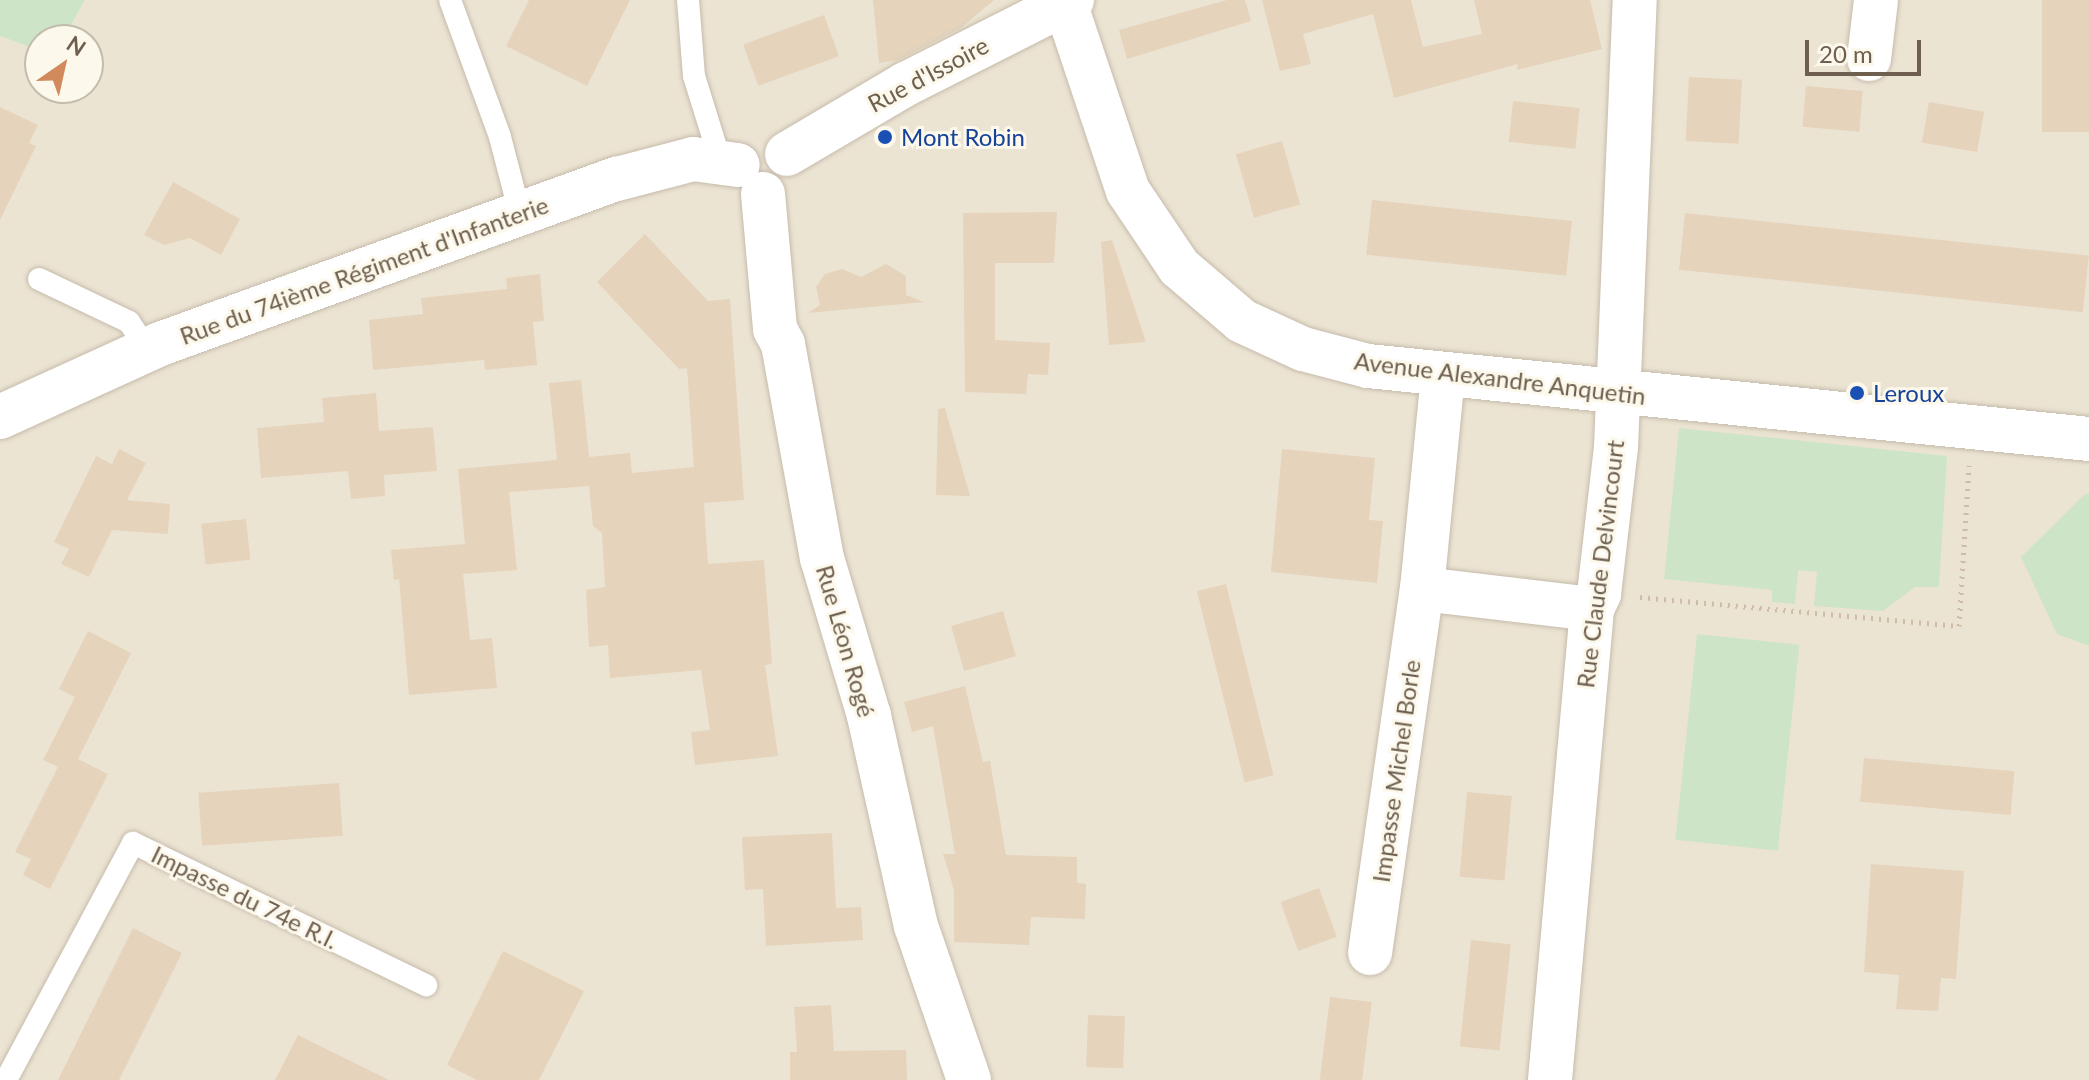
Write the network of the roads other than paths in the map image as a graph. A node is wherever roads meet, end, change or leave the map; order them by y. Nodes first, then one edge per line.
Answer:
1 (450, 0) edge
2 (688, 0) edge
3 (1635, 0) edge
4 (1876, 0) edge
5 (1067, 1) edge
6 (1869, 59) dead end
7 (740, 173) junction
8 (520, 214) junction
9 (39, 279) dead end
10 (148, 350) junction
11 (1443, 375) junction
12 (1620, 392) junction
13 (0, 417) edge
14 (2089, 439) edge
15 (1422, 589) junction
16 (1595, 601) junction
17 (1370, 953) dead end
18 (426, 985) dead end
19 (6, 1080) edge
20 (969, 1080) edge
21 (1550, 1080) edge

1 - 8 lane
2 - 7 lane
3 - 12 street, Rue Claude Delvincourt
4 - 6 street
5 - 7 street, Rue d'Issoire
5 - 11 street, Avenue Alexandre Anquetin
7 - 8 street, Rue du 74ième Régiment d'Infanterie
7 - 20 street, Rue Léon Rogé
8 - 10 street, Rue du 74ième Régiment d'Infanterie
9 - 10 lane
10 - 13 street, Rue du 74ième Régiment d'Infanterie
11 - 12 street, Avenue Alexandre Anquetin
11 - 15 street, Impasse Michel Borle
12 - 14 street, Avenue Alexandre Anquetin
12 - 16 street, Rue Claude Delvincourt
15 - 16 street
15 - 17 street, Impasse Michel Borle
16 - 21 street, Rue Claude Delvincourt
18 - 19 lane, Impasse du 74e R.I.

